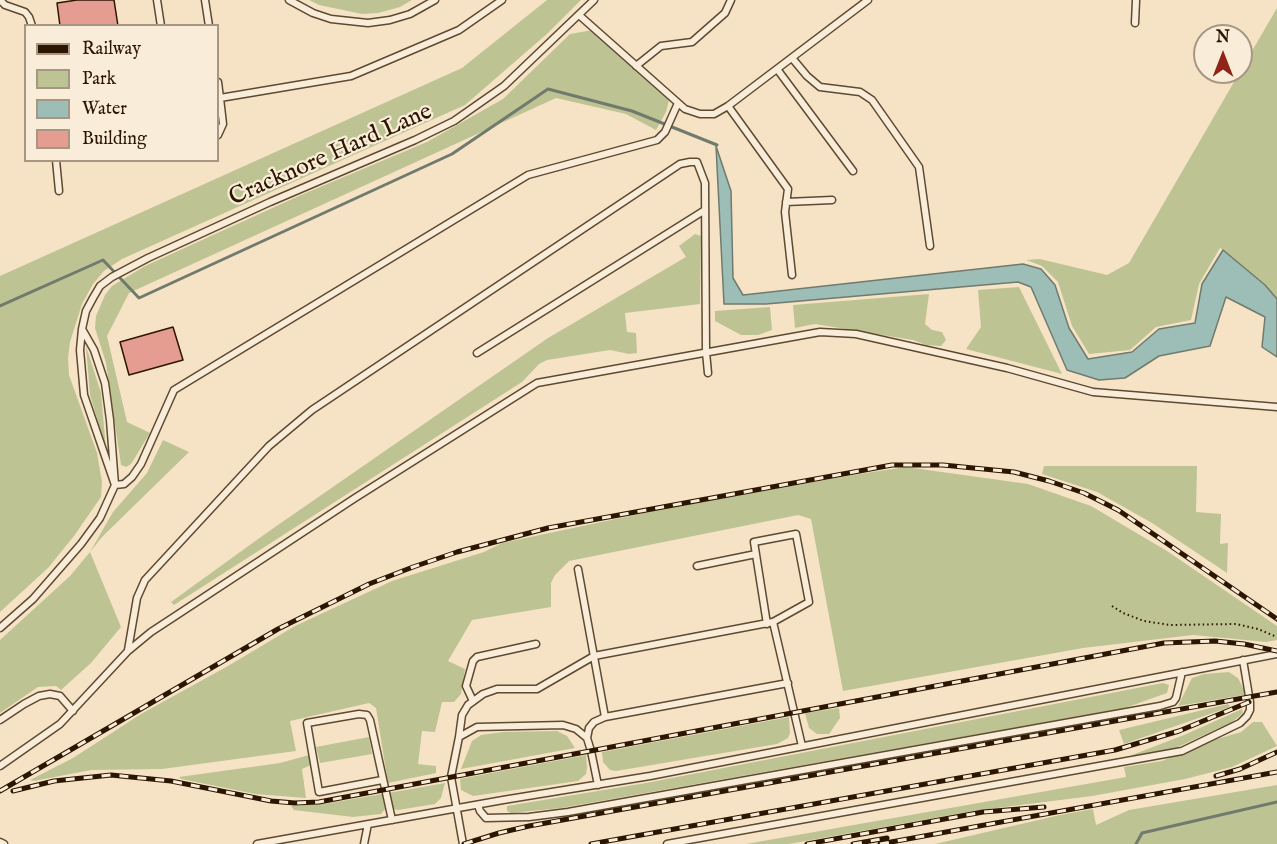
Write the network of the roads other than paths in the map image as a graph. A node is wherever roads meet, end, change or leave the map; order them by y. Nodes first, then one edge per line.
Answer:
1 (0, 0) edge
2 (157, 0) edge
3 (205, 0) edge
4 (289, 0) edge
5 (435, 0) edge
6 (502, 0) edge
7 (594, 0) edge
8 (731, 0) edge
9 (868, 0) edge
10 (1136, 0) edge
11 (579, 15) junction
12 (1135, 23) dead end
13 (31, 24) edge
14 (161, 24) edge
15 (209, 24) edge
16 (792, 58) junction
17 (636, 66) junction
18 (777, 69) junction
19 (219, 90) edge
20 (220, 98) junction
21 (678, 103) junction
22 (728, 106) junction
23 (219, 133) edge
24 (56, 162) edge
25 (853, 171) dead end
26 (59, 191) dead end
27 (832, 200) dead end
28 (786, 202) junction
29 (705, 210) junction
30 (930, 246) dead end
31 (792, 275) dead end
32 (82, 329) junction
33 (706, 352) junction
34 (477, 353) dead end
35 (708, 373) dead end
36 (1277, 407) edge
37 (115, 485) junction
38 (756, 554) junction
39 (697, 566) dead end
40 (578, 569) dead end
41 (770, 623) junction
42 (0, 628) edge
43 (536, 644) dead end
44 (128, 651) junction
45 (1277, 654) edge
46 (594, 656) junction
47 (1244, 660) junction
48 (1182, 672) junction
49 (788, 683) junction
50 (473, 701) junction
51 (73, 711) junction
52 (604, 717) junction
53 (0, 720) edge
54 (459, 737) junction
55 (586, 738) junction
56 (802, 746) junction
57 (0, 766) edge
58 (382, 780) junction
59 (598, 785) junction
60 (478, 805) junction
61 (456, 809) junction
62 (392, 820) junction
63 (368, 824) junction
64 (257, 844) edge
65 (364, 844) edge
66 (463, 844) edge
67 (667, 844) edge

1 - 13 lane
2 - 14 lane
3 - 15 lane
4 - 5 lane
6 - 20 lane
7 - 11 lane, Cracknore Hard Lane
8 - 17 lane
9 - 16 lane
10 - 12 lane
11 - 17 lane
11 - 32 lane, Cracknore Hard Lane
16 - 18 lane
16 - 30 lane
17 - 21 lane
18 - 22 lane
18 - 25 lane
19 - 20 lane
20 - 23 lane
21 - 22 lane
21 - 37 lane
22 - 28 lane
24 - 26 lane
27 - 28 lane
28 - 31 lane
29 - 33 lane
29 - 34 lane
29 - 44 lane
32 - 37 lane, Cracknore Hard Lane
32 - 37 lane
33 - 35 lane
33 - 36 lane
33 - 44 lane
37 - 42 lane
38 - 39 lane
38 - 41 lane
38 - 41 lane
40 - 46 lane
41 - 46 lane
41 - 49 lane
43 - 50 lane
44 - 51 lane
45 - 47 lane
46 - 50 lane
46 - 52 lane
47 - 48 lane
47 - 67 lane
48 - 56 lane
48 - 60 lane
49 - 52 lane
49 - 56 lane
50 - 54 lane
51 - 53 lane
51 - 57 lane
52 - 55 lane
54 - 55 lane
54 - 61 lane
55 - 59 lane
56 - 59 lane
58 - 58 lane
58 - 62 lane
59 - 60 lane
60 - 61 lane
61 - 62 lane
61 - 66 lane
62 - 63 lane
63 - 64 lane
63 - 65 lane

